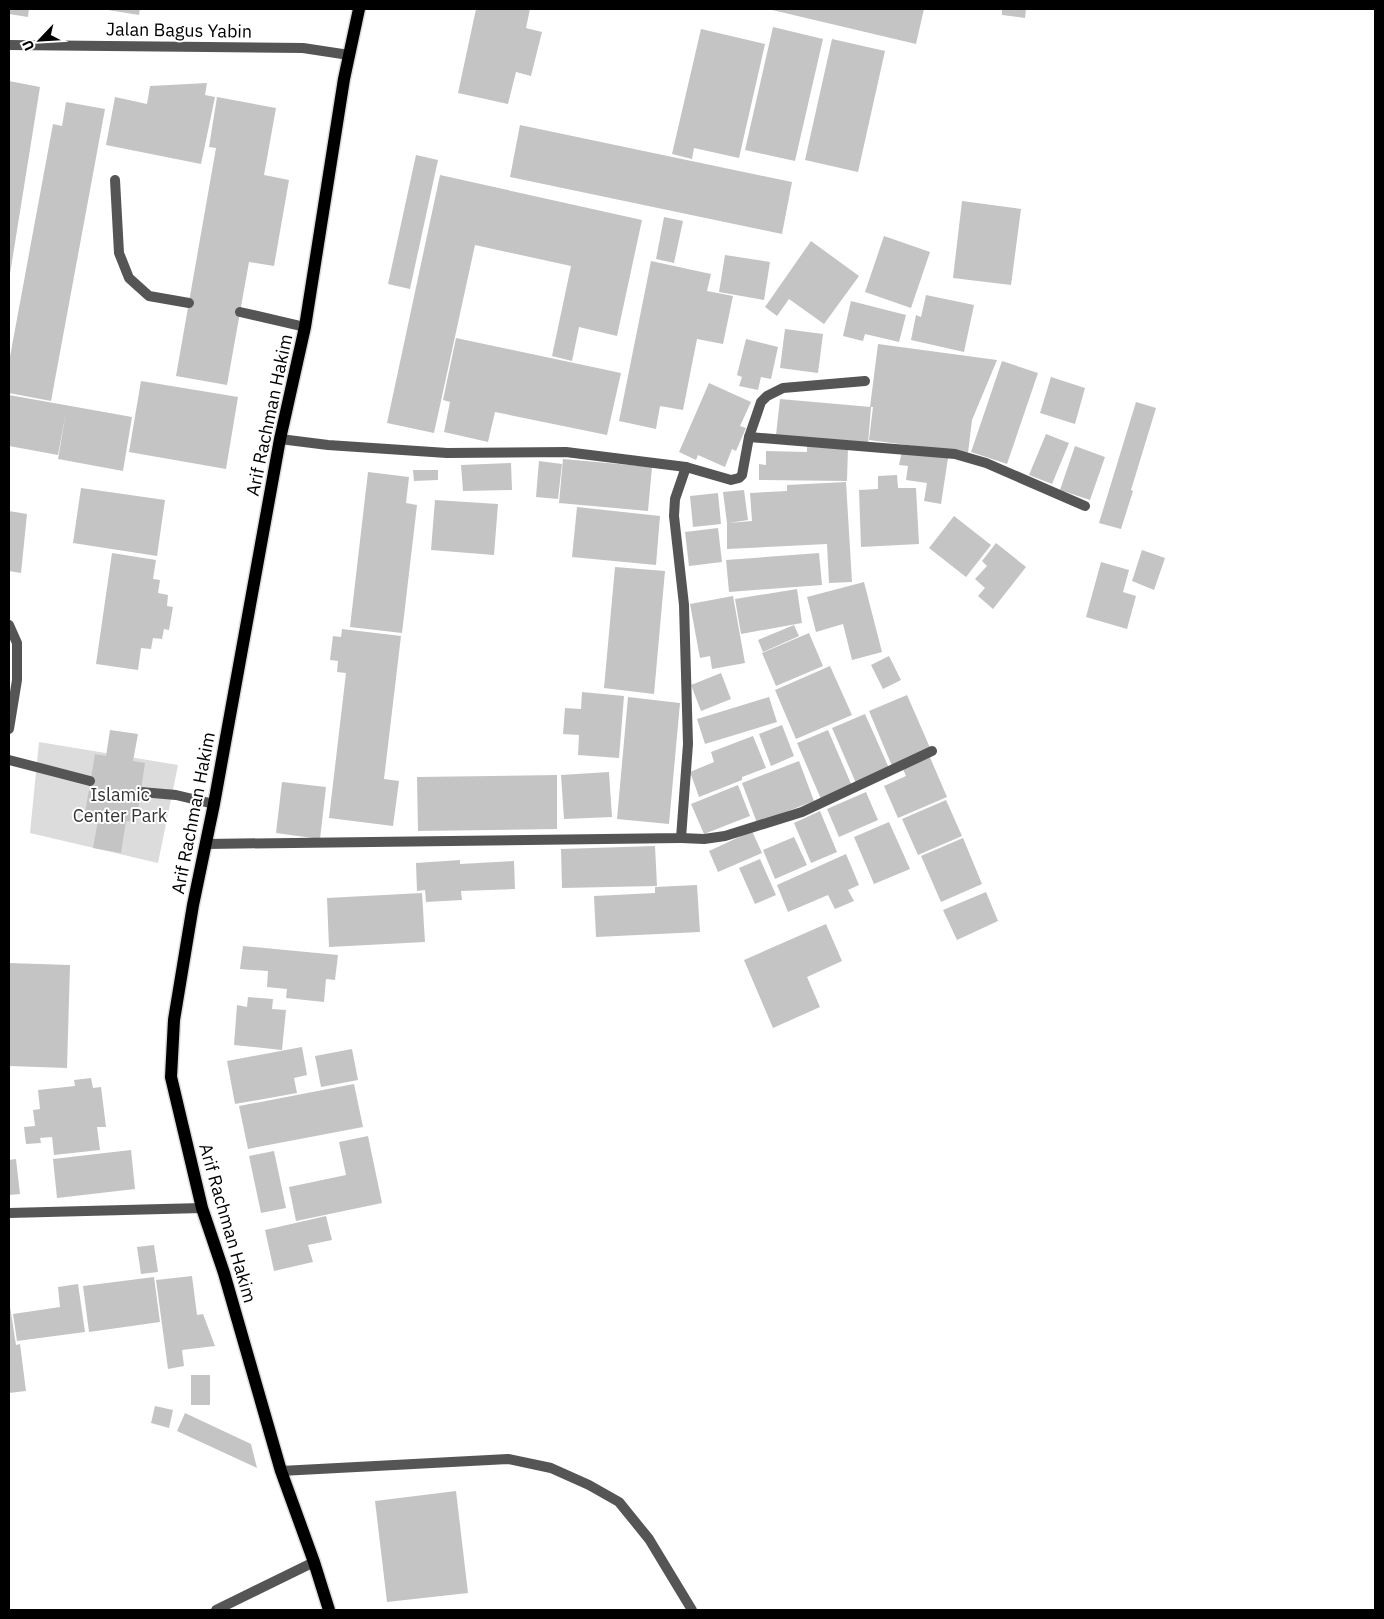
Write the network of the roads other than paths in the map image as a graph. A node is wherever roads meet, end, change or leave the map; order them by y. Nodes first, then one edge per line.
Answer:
1 (359, 9) edge
2 (9, 45) edge
3 (349, 55) junction
4 (115, 180) dead end
5 (188, 303) dead end
6 (240, 312) dead end
7 (305, 327) junction
8 (865, 380) dead end
9 (749, 437) junction
10 (280, 439) junction
11 (686, 467) junction
12 (1084, 506) dead end
13 (9, 625) edge
14 (9, 729) edge
15 (932, 751) dead end
16 (9, 760) edge
17 (90, 781) dead end
18 (141, 792) dead end
19 (214, 804) junction
20 (681, 838) junction
21 (206, 844) junction
22 (202, 1208) junction
23 (9, 1213) edge
24 (281, 1471) junction
25 (314, 1562) junction
26 (216, 1610) edge
27 (329, 1610) edge
28 (692, 1610) edge

1 - 3 main road, Arif Rachman Hakim
2 - 3 street, Jalan Bagus Yabin
3 - 7 main road, Arif Rachman Hakim
4 - 5 street
6 - 7 street
7 - 10 main road, Arif Rachman Hakim
8 - 9 street
9 - 11 street
9 - 12 street
10 - 11 street
10 - 19 main road, Arif Rachman Hakim
11 - 20 street
13 - 14 street
15 - 20 street
16 - 17 street
18 - 19 street
19 - 21 main road, Arif Rachman Hakim
20 - 21 street
21 - 22 main road, Arif Rachman Hakim
22 - 23 street
22 - 24 main road, Arif Rachman Hakim
24 - 25 main road, Arif Rachman Hakim
24 - 28 street
25 - 26 street
25 - 27 main road, Arif Rachman Hakim

